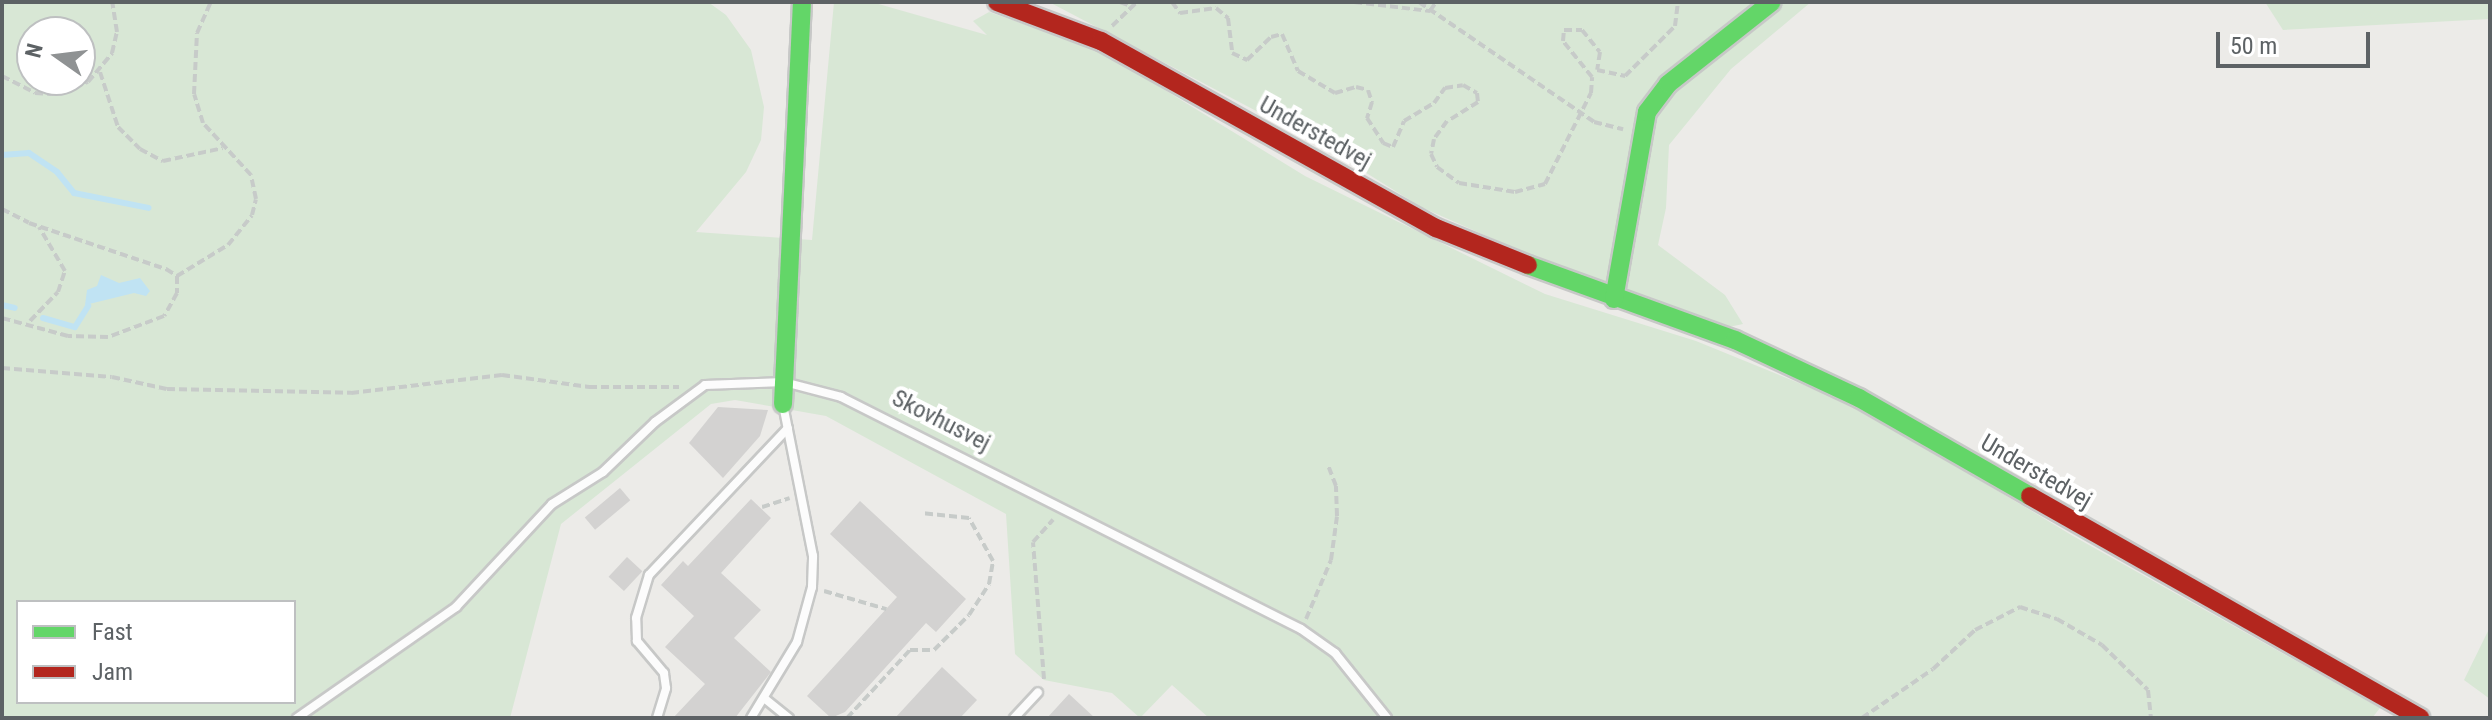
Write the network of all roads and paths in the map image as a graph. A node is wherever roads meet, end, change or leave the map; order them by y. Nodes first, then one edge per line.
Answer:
1 (112, 2) edge
2 (211, 2) edge
3 (802, 2) edge
4 (997, 2) edge
5 (1120, 2) edge
6 (1137, 2) edge
7 (1172, 2) edge
8 (1354, 2) edge
9 (1365, 2) edge
10 (1419, 2) edge
11 (1436, 2) edge
12 (1678, 2) edge
13 (1772, 2) edge
14 (1130, 4) edge
15 (1430, 11) junction
16 (1101, 41) junction
17 (100, 72) junction
18 (2, 76) edge
19 (1579, 111) junction
20 (1641, 131) junction
21 (223, 148) junction
22 (2, 209) edge
23 (39, 227) junction
24 (177, 276) junction
25 (1614, 299) junction
26 (2, 318) edge
27 (30, 321) junction
28 (2, 368) edge
29 (784, 382) junction
30 (705, 385) junction
31 (783, 404) joint
32 (788, 428) junction
33 (1328, 465) dead end
34 (799, 495) junction
35 (762, 507) dead end
36 (1063, 509) junction
37 (921, 513) dead end
38 (812, 587) junction
39 (886, 609) dead end
40 (1301, 629) junction
41 (1044, 680) dead end
42 (1038, 692) dead end
43 (764, 698) junction
44 (297, 718) edge
45 (657, 718) edge
46 (751, 718) edge
47 (789, 718) edge
48 (847, 718) edge
49 (1014, 718) edge
50 (1387, 718) edge
51 (1862, 718) edge
52 (2151, 718) edge
53 (2420, 718) edge

1 - 17 path
2 - 21 path
3 - 29 street
4 - 16 street, Understedvej
5 - 14 path
6 - 14 path
7 - 19 path
8 - 9 path
9 - 15 path
10 - 15 path
11 - 15 path
12 - 19 path
13 - 20 street
14 - 16 path
15 - 19 path
16 - 25 street, Understedvej
17 - 18 path
17 - 21 path
19 - 20 path
20 - 25 street
21 - 24 path
22 - 23 path
23 - 24 path
23 - 27 path
24 - 27 path
25 - 53 street, Understedvej
26 - 27 path
28 - 30 path
29 - 30 lane, Skovhusvej
29 - 31 street
29 - 36 lane, Skovhusvej
30 - 44 lane
31 - 32 lane
32 - 34 lane
32 - 45 lane
33 - 40 path
34 - 35 path
34 - 38 lane
36 - 40 lane, Skovhusvej
36 - 41 path
37 - 48 path
38 - 39 path
38 - 43 lane
40 - 50 lane, Skovhusvej
42 - 49 lane
43 - 46 lane
43 - 47 lane
51 - 52 path

